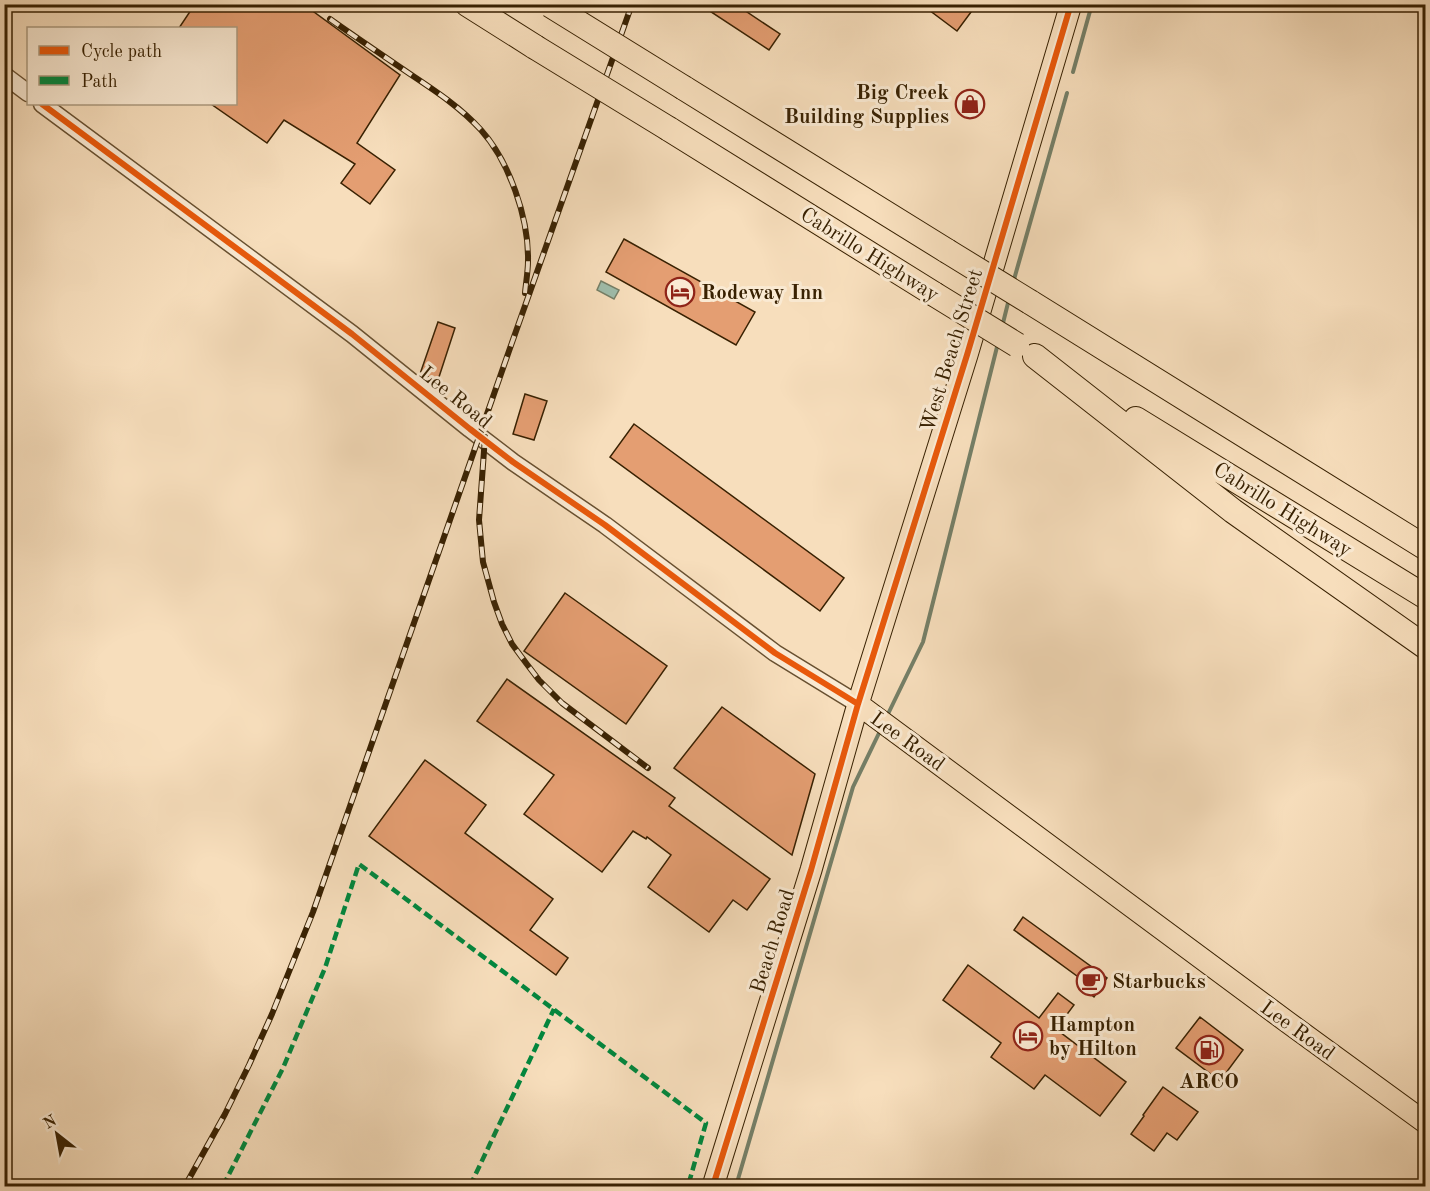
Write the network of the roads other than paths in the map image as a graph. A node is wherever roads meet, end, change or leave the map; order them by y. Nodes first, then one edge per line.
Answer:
1 (467, 4) edge
2 (1071, 4) edge
3 (550, 5) edge
4 (4, 75) edge
5 (27, 92) edge
6 (43, 105) edge
7 (1026, 351) junction
8 (1337, 494) junction
9 (1425, 536) edge
10 (1425, 548) edge
11 (1425, 597) edge
12 (1425, 647) edge
13 (858, 704) junction
14 (1425, 1123) edge
15 (713, 1186) edge

1 - 7 highway, Cabrillo Highway, bridge
2 - 13 main road, West Beach Street
3 - 8 highway, Cabrillo Highway, bridge
4 - 5 street
6 - 13 street, Lee Road
7 - 11 highway, Cabrillo Highway
7 - 12 highway
8 - 9 highway
8 - 10 highway, Cabrillo Highway
13 - 14 main road, Lee Road
13 - 15 main road, Beach Road

